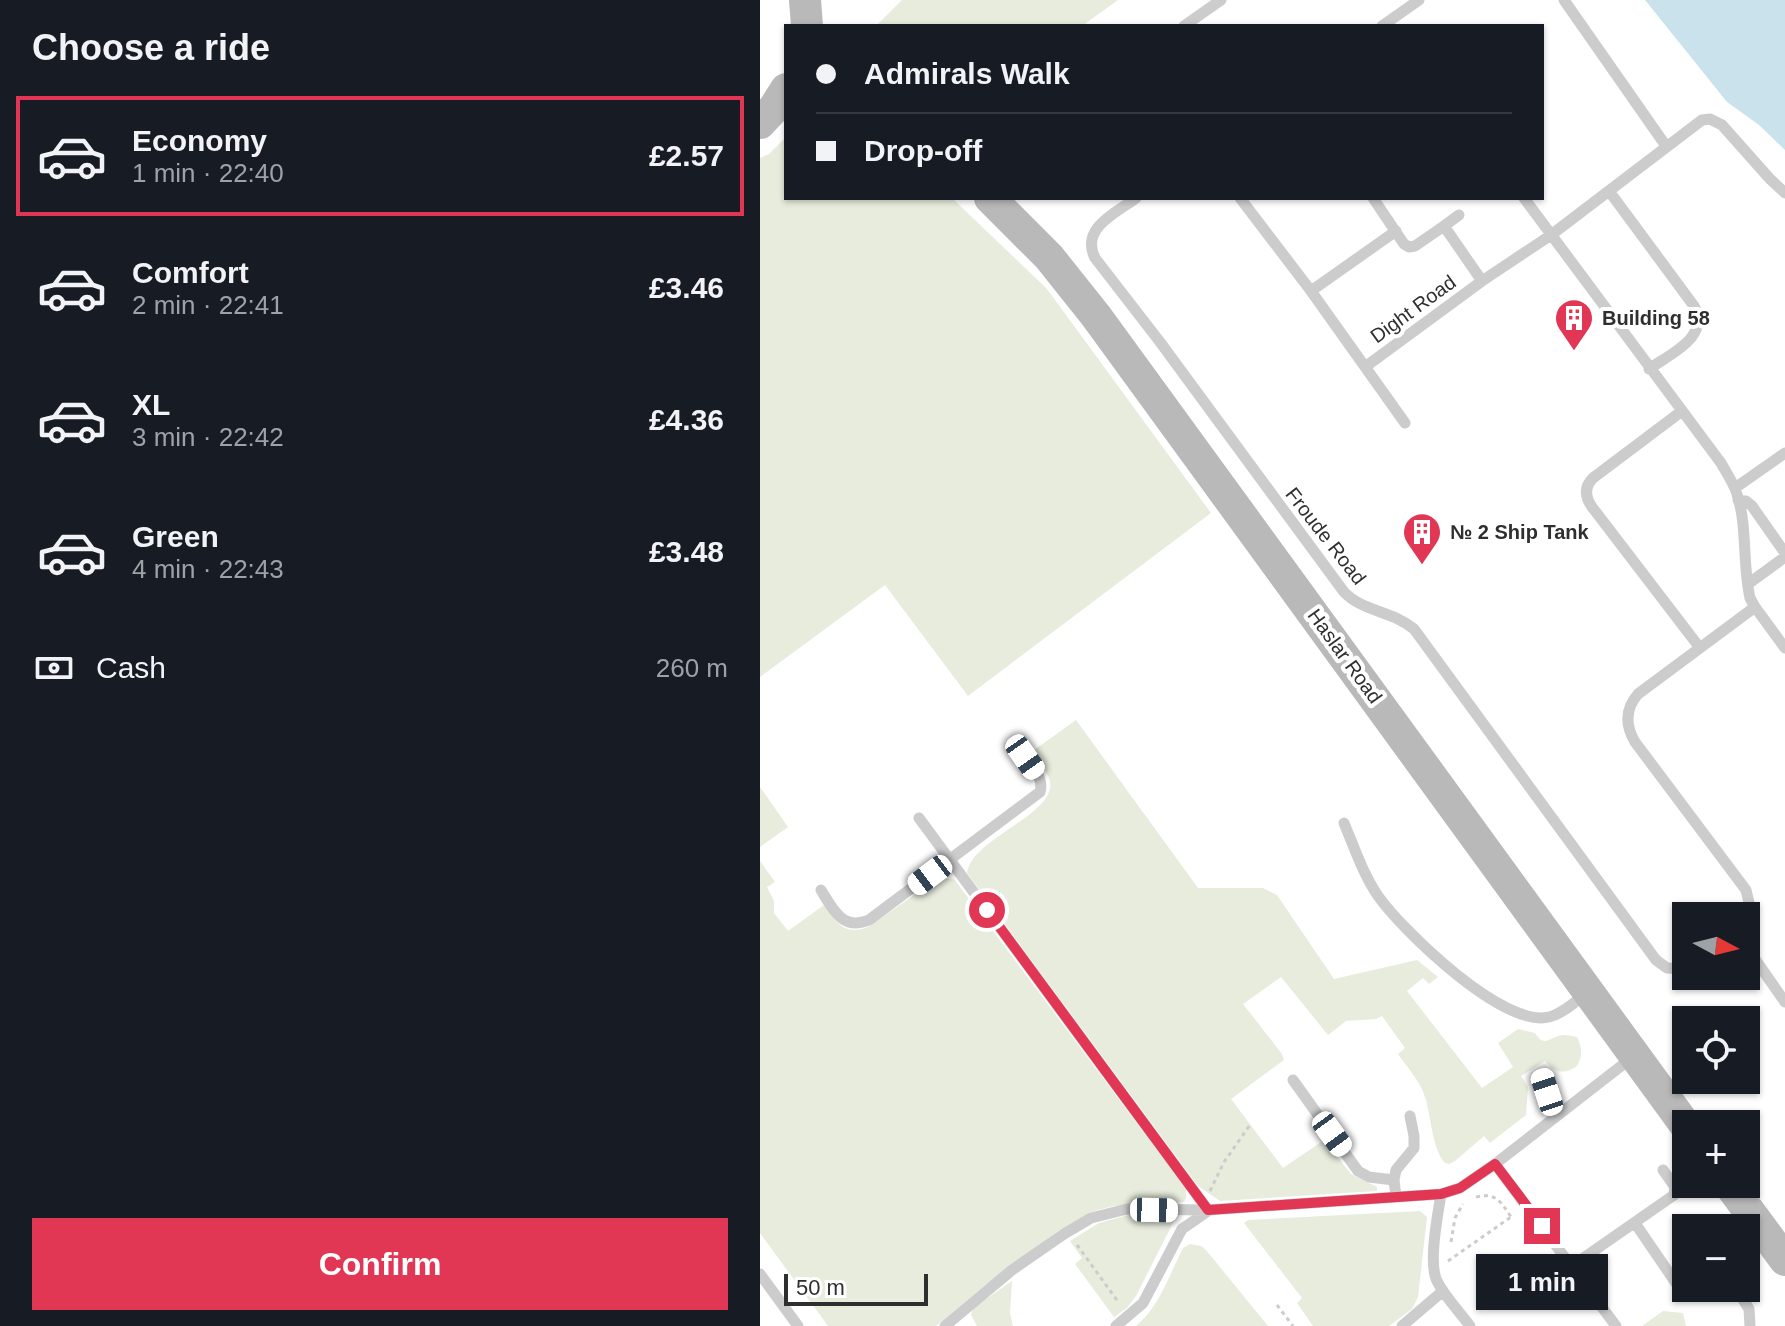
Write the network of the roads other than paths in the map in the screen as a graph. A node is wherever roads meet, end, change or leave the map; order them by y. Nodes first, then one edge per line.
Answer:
1 (805, 0) edge
2 (1419, 0) edge
3 (1564, 0) edge
4 (1219, 1) edge
5 (1397, 22) edge
6 (807, 24) edge
7 (1187, 24) edge
8 (784, 92) edge
9 (760, 123) edge
10 (1666, 146) junction
11 (1609, 191) junction
12 (1785, 193) edge
13 (992, 200) edge
14 (1133, 200) edge
15 (1242, 200) edge
16 (1374, 200) edge
17 (1525, 200) edge
18 (1459, 215) dead end
19 (1444, 226) junction
20 (1396, 231) junction
21 (1551, 235) junction
22 (1482, 281) junction
23 (1311, 291) junction
24 (1365, 367) junction
25 (1649, 369) junction
26 (1682, 411) junction
27 (1405, 423) dead end
28 (1785, 453) edge
29 (1737, 494) junction
30 (1785, 555) edge
31 (1748, 584) junction
32 (1755, 607) junction
33 (1700, 648) junction
34 (1785, 648) edge
35 (1017, 745) dead end
36 (919, 818) dead end
37 (1344, 823) dead end
38 (950, 860) junction
39 (821, 890) dead end
40 (1749, 902) edge
41 (1760, 966) edge
42 (1672, 968) edge
43 (1588, 992) junction
44 (1785, 1002) edge
45 (1634, 1056) junction
46 (1541, 1076) dead end
47 (1293, 1080) dead end
48 (1674, 1110) edge
49 (1558, 1113) junction
50 (1410, 1116) dead end
51 (1495, 1164) junction
52 (1663, 1170) dead end
53 (1394, 1180) junction
54 (1441, 1194) junction
55 (1396, 1197) junction
56 (1739, 1198) edge
57 (1208, 1210) junction
58 (1635, 1223) junction
59 (1785, 1260) edge
60 (1572, 1266) junction
61 (760, 1274) edge
62 (1672, 1277) edge
63 (1443, 1291) junction
64 (1745, 1302) edge
65 (959, 1314) junction
66 (798, 1326) edge
67 (945, 1326) edge
68 (968, 1326) edge
69 (1116, 1326) edge
70 (1402, 1326) edge
71 (1470, 1326) edge
72 (1616, 1326) edge
73 (1750, 1326) edge

1 - 6 street
2 - 5 lane
3 - 10 lane
4 - 7 lane
8 - 9 street
10 - 11 lane, Dight Road
10 - 12 lane, Dight Road
11 - 21 lane, Dight Road
11 - 25 lane
13 - 43 street, Haslar Road
14 - 42 lane, Froude Road
15 - 23 lane
16 - 20 lane
17 - 21 lane
18 - 19 lane
19 - 20 lane
19 - 22 lane
20 - 23 lane
21 - 22 lane, Dight Road
21 - 25 lane
22 - 24 lane, Dight Road
23 - 24 lane
24 - 27 lane
25 - 26 lane
26 - 29 lane
26 - 33 lane
28 - 29 lane
29 - 30 lane
29 - 31 lane
30 - 31 lane
31 - 32 lane
32 - 33 lane
32 - 34 lane
33 - 40 lane
35 - 38 lane
36 - 38 lane
37 - 43 lane
38 - 39 lane
38 - 57 lane
41 - 44 lane
43 - 45 street, Haslar Road
45 - 48 street, Haslar Road
45 - 49 lane
46 - 49 lane
47 - 53 lane
49 - 51 lane
50 - 53 lane
51 - 54 lane
51 - 60 lane
52 - 58 lane
53 - 55 lane
54 - 55 lane
54 - 63 lane
55 - 57 lane
56 - 59 street
57 - 65 lane
57 - 69 lane
58 - 60 lane
58 - 62 lane
60 - 72 lane
61 - 66 lane
63 - 70 lane
63 - 71 lane
64 - 73 lane
65 - 67 lane
65 - 68 lane

